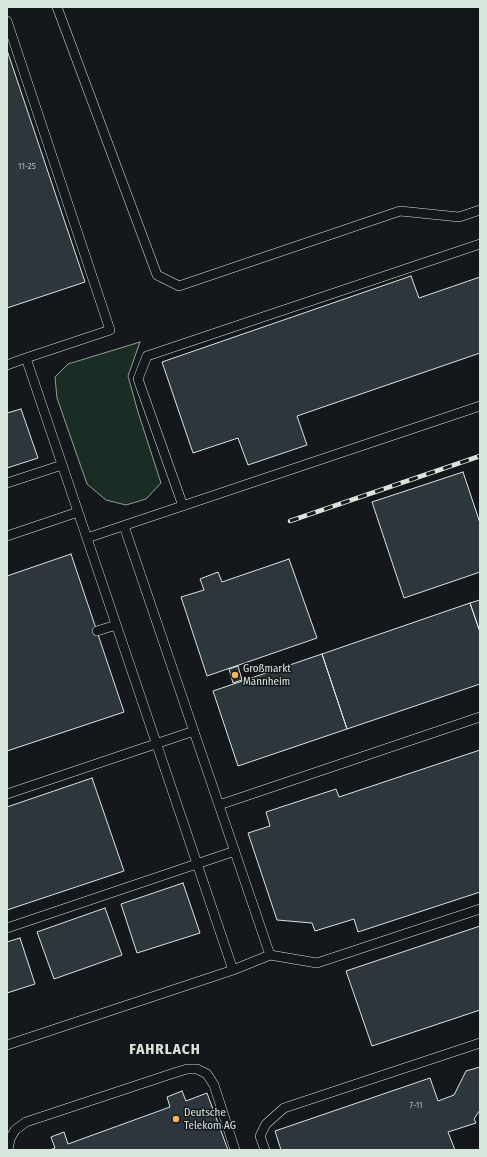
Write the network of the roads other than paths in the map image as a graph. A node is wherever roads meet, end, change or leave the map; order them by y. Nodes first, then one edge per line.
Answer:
1 (57, 7) edge
2 (7, 21) edge
3 (480, 210) edge
4 (480, 244) edge
5 (26, 358) junction
6 (7, 365) edge
7 (480, 406) edge
8 (62, 465) junction
9 (7, 483) edge
10 (183, 506) junction
11 (78, 512) junction
12 (124, 526) junction
13 (7, 536) edge
14 (87, 538) junction
15 (116, 624) junction
16 (97, 631) dead end
17 (480, 717) edge
18 (194, 731) junction
19 (157, 744) junction
20 (7, 794) edge
21 (219, 805) junction
22 (235, 851) junction
23 (197, 864) junction
24 (480, 909) edge
25 (7, 928) edge
26 (270, 955) junction
27 (233, 970) junction
28 (480, 1043) edge
29 (7, 1045) edge
30 (8, 1150) edge
31 (235, 1150) edge
32 (265, 1150) edge

1 - 3 lane
2 - 5 lane
4 - 10 lane
5 - 6 lane
5 - 8 lane
7 - 10 lane
8 - 9 lane
8 - 11 lane
10 - 12 lane
11 - 13 lane
11 - 14 lane
12 - 14 lane
12 - 18 lane
14 - 15 lane
15 - 16 lane
15 - 19 lane
17 - 21 lane
18 - 19 lane
18 - 21 lane
19 - 20 lane
19 - 23 lane
21 - 22 lane
22 - 23 lane
22 - 26 lane
23 - 25 lane
23 - 27 lane
24 - 26 lane
26 - 27 lane
27 - 29 lane
28 - 32 lane
30 - 31 lane

